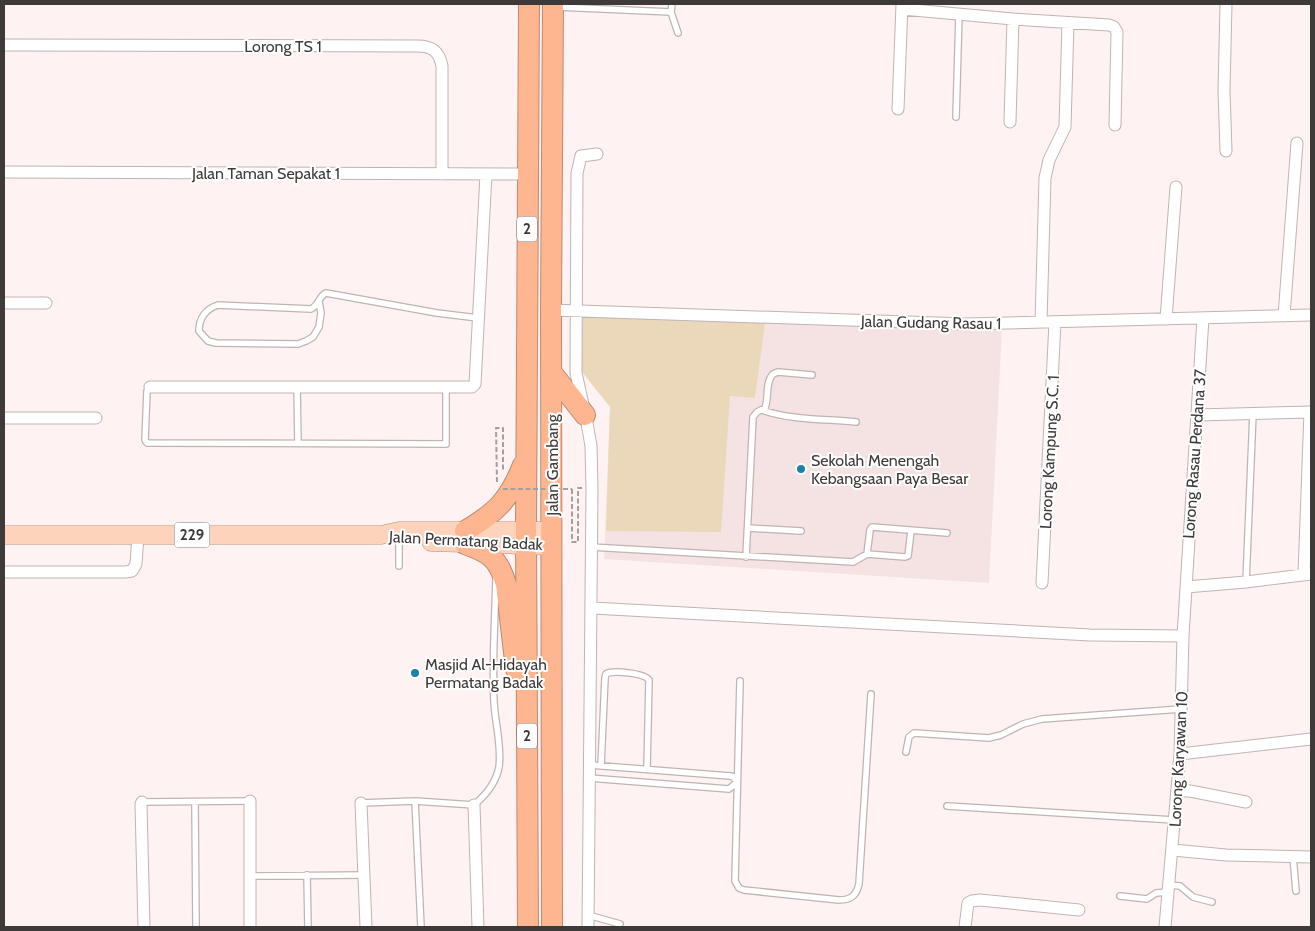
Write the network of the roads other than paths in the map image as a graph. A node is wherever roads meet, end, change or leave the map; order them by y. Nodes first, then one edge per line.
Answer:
1 (529, 4) edge
2 (645, 4) edge
3 (672, 4) edge
4 (1226, 4) edge
5 (552, 5) edge
6 (902, 6) edge
7 (647, 11) junction
8 (672, 12) junction
9 (959, 14) junction
10 (1013, 19) junction
11 (1068, 23) junction
12 (678, 33) dead end
13 (4, 45) edge
14 (898, 109) dead end
15 (956, 117) dead end
16 (1010, 122) dead end
17 (1114, 125) dead end
18 (1297, 143) dead end
19 (1226, 151) dead end
20 (597, 154) dead end
21 (4, 172) edge
22 (442, 174) junction
23 (486, 174) junction
24 (527, 174) junction
25 (1176, 187) dead end
26 (319, 301) junction
27 (4, 303) edge
28 (46, 303) dead end
29 (551, 310) junction
30 (576, 311) junction
31 (1311, 315) edge
32 (1284, 316) junction
33 (478, 318) junction
34 (1203, 318) junction
35 (1166, 319) junction
36 (1040, 322) junction
37 (1055, 322) junction
38 (552, 373) junction
39 (812, 375) dead end
40 (150, 387) joint
41 (297, 387) junction
42 (446, 388) junction
43 (762, 410) junction
44 (1311, 412) edge
45 (1252, 413) junction
46 (585, 415) junction
47 (1197, 415) junction
48 (4, 418) edge
49 (96, 418) dead end
50 (856, 422) dead end
51 (298, 443) junction
52 (527, 455) junction
53 (748, 528) junction
54 (912, 531) junction
55 (802, 532) dead end
56 (947, 533) dead end
57 (4, 535) edge
58 (138, 535) junction
59 (398, 535) junction
60 (465, 537) junction
61 (526, 538) junction
62 (552, 538) junction
63 (591, 547) junction
64 (867, 554) junction
65 (746, 557) junction
66 (496, 561) junction
67 (399, 566) dead end
68 (4, 572) edge
69 (1308, 574) edge
70 (1246, 582) junction
71 (1042, 583) dead end
72 (1186, 588) junction
73 (592, 608) junction
74 (1183, 636) junction
75 (740, 681) dead end
76 (870, 694) dead end
77 (1181, 709) junction
78 (1311, 739) edge
79 (906, 752) dead end
80 (1180, 754) junction
81 (527, 760) junction
82 (595, 766) junction
83 (647, 769) junction
84 (590, 778) junction
85 (737, 782) junction
86 (1178, 791) junction
87 (250, 801) joint
88 (416, 801) junction
89 (142, 802) joint
90 (195, 802) junction
91 (1246, 802) dead end
92 (361, 803) joint
93 (474, 805) junction
94 (947, 806) dead end
95 (1176, 820) junction
96 (1172, 850) junction
97 (1293, 856) junction
98 (1311, 857) edge
99 (364, 875) junction
100 (250, 876) junction
101 (307, 876) junction
102 (1168, 889) junction
103 (1296, 891) dead end
104 (1120, 896) dead end
105 (1212, 902) dead end
106 (1079, 910) dead end
107 (588, 914) junction
108 (620, 924) dead end
109 (144, 927) edge
110 (196, 927) edge
111 (250, 927) edge
112 (308, 927) edge
113 (366, 927) edge
114 (421, 927) edge
115 (478, 927) edge
116 (528, 927) edge
117 (552, 927) edge
118 (588, 927) edge
119 (965, 927) edge
120 (1165, 927) edge

1 - 24 highway, Jalan Gambang / 2
2 - 7 lane
3 - 8 lane
4 - 19 street
5 - 7 lane
5 - 29 highway, Jalan Gambang / 2
6 - 9 street
6 - 14 street
7 - 8 lane
8 - 12 lane
9 - 10 street
9 - 15 lane
10 - 11 street
10 - 16 street
11 - 17 street
11 - 36 street
13 - 22 street, Lorong TS 1
18 - 32 street
20 - 30 street
21 - 22 street, Jalan Taman Sepakat 1
22 - 23 street, Jalan Taman Sepakat 1
23 - 24 street, Jalan Taman Sepakat 1
23 - 33 street
24 - 52 highway, Jalan Gambang / 2
25 - 35 street
26 - 26 lane
26 - 33 lane
27 - 28 street
29 - 30 street, Jalan Gudang Rasau 1
29 - 38 highway, Jalan Gambang / 2
30 - 36 street, Jalan Gudang Rasau 1
30 - 46 street
31 - 32 street, Jalan Gudang Rasau 1
32 - 34 street, Jalan Gudang Rasau 1
33 - 42 street
34 - 35 street, Jalan Gudang Rasau 1
34 - 47 street, Lorong Rasau Perdana 37
35 - 37 street, Jalan Gudang Rasau 1
36 - 37 street, Jalan Gudang Rasau 1
37 - 71 street, Lorong Kampung S.C. 1
38 - 46 highway
38 - 62 highway, Jalan Gambang / 2
39 - 43 lane
40 - 41 street
40 - 51 lane
41 - 42 street
41 - 51 lane
42 - 51 lane
43 - 50 lane
43 - 53 lane
44 - 45 street
44 - 69 street
45 - 47 street
45 - 70 lane
46 - 63 street
47 - 72 street, Lorong Rasau Perdana 37
48 - 49 street
52 - 60 highway
52 - 61 highway, Jalan Gambang / 2
53 - 55 lane
53 - 65 lane
54 - 56 lane
54 - 64 lane
54 - 64 lane
57 - 58 main road, Jalan Permatang Badak / 229
58 - 59 main road, Jalan Permatang Badak / 229
58 - 68 street
59 - 60 main road, Jalan Permatang Badak / 229
59 - 67 lane
60 - 61 main road, Jalan Permatang Badak / 229
60 - 66 highway
61 - 62 main road, Jalan Permatang Badak / 229
61 - 81 highway, Jalan Gambang / 2
62 - 117 highway, Jalan Gambang / 2
63 - 65 lane
63 - 73 street
64 - 65 lane
66 - 81 highway
66 - 93 lane
69 - 70 street
70 - 72 street
72 - 74 street, Lorong Karyawan 10
73 - 74 street
73 - 82 street
74 - 77 street, Lorong Karyawan 10
75 - 85 lane
76 - 85 lane
77 - 79 lane
77 - 80 street, Lorong Karyawan 10
78 - 80 street
80 - 86 street, Lorong Karyawan 10
81 - 116 highway, Jalan Gambang / 2
82 - 83 lane
82 - 83 lane
82 - 84 street
83 - 85 lane
84 - 85 lane
84 - 107 street
86 - 91 street
86 - 95 street, Lorong Karyawan 10
87 - 90 lane
87 - 100 street
88 - 92 lane
88 - 93 lane
88 - 114 lane
89 - 90 lane
89 - 109 street
90 - 110 lane
92 - 99 street
93 - 115 street
94 - 95 lane
95 - 96 street, Lorong Karyawan 10
96 - 97 street
96 - 102 street, Lorong Karyawan 10
97 - 98 street
97 - 103 lane
99 - 101 lane
99 - 113 street
100 - 101 lane
100 - 111 street
101 - 112 lane
102 - 104 lane
102 - 105 lane
102 - 120 street, Lorong Karyawan 10
106 - 119 street
107 - 108 lane
107 - 118 street

